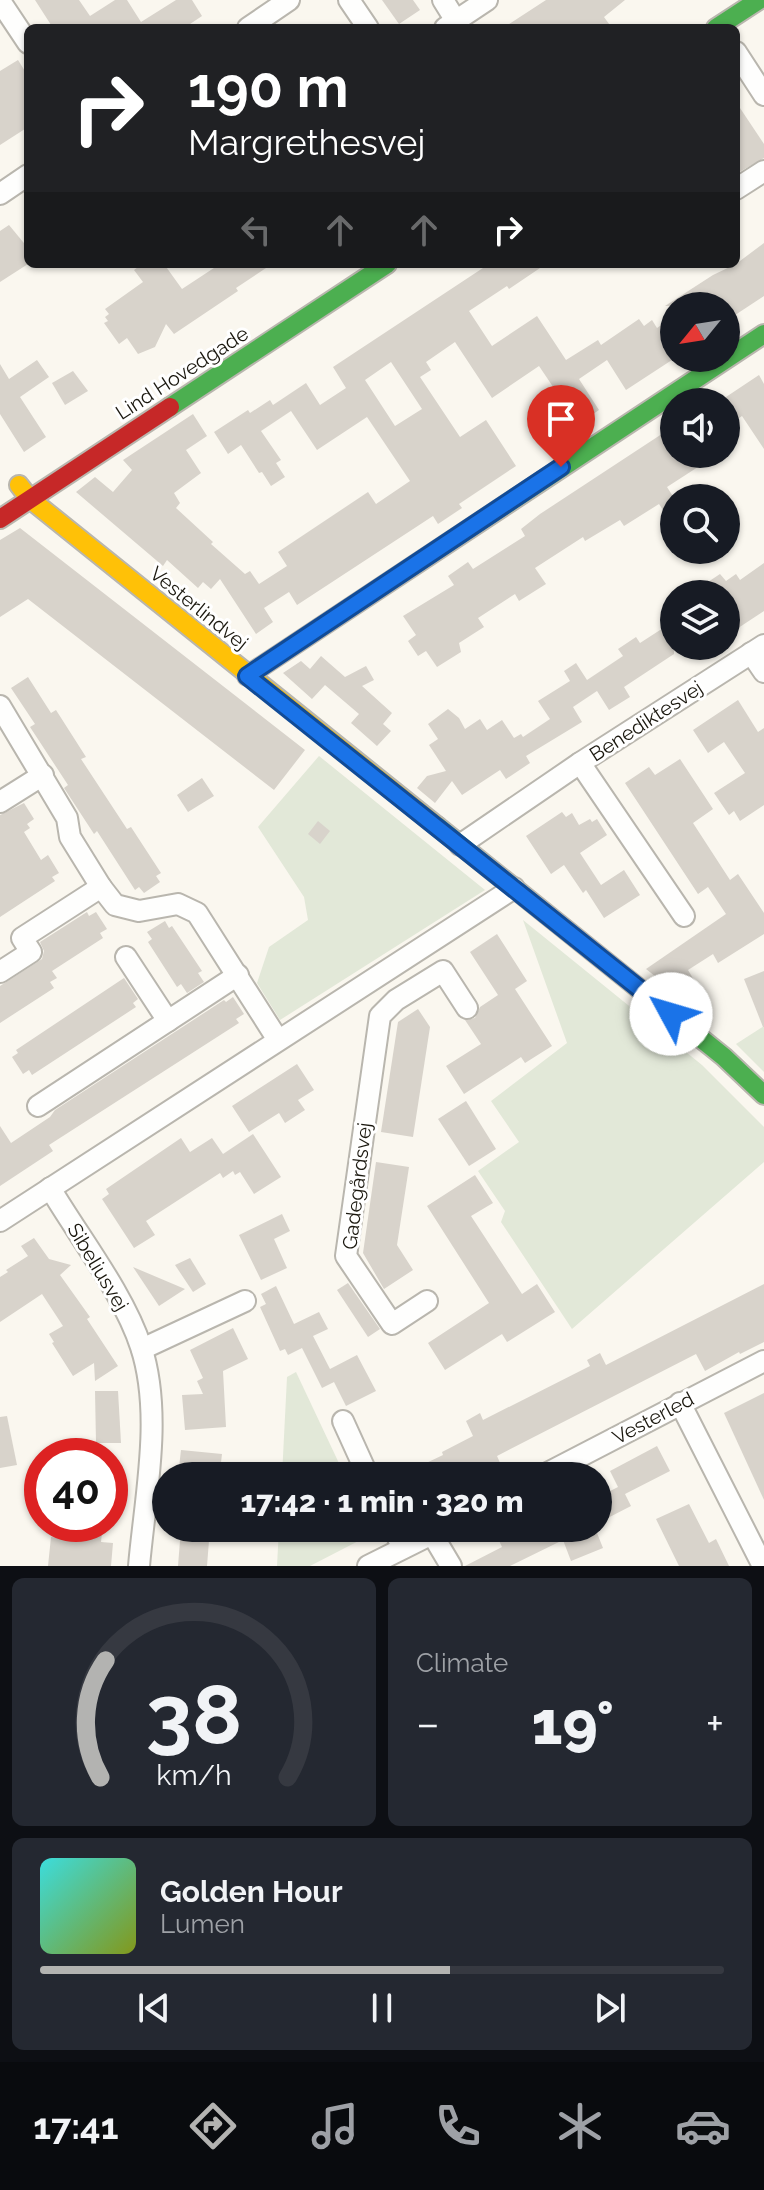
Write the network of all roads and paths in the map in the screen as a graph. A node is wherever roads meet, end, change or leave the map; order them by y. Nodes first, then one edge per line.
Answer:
1 (289, 0) edge
2 (349, 0) edge
3 (443, 0) edge
4 (487, 0) edge
5 (759, 0) edge
6 (0, 1) edge
7 (764, 17) edge
8 (254, 24) edge
9 (365, 24) edge
10 (451, 24) edge
11 (729, 24) edge
12 (740, 24) edge
13 (24, 37) edge
14 (740, 58) edge
15 (764, 95) edge
16 (764, 171) edge
17 (24, 178) edge
18 (740, 186) edge
19 (0, 194) edge
20 (351, 268) edge
21 (381, 268) edge
22 (764, 334) edge
23 (24, 492) junction
24 (0, 498) edge
25 (0, 519) edge
26 (758, 649) edge
27 (764, 672) edge
28 (247, 676) junction
29 (0, 706) edge
30 (580, 763) junction
31 (43, 775) junction
32 (0, 802) edge
33 (460, 845) junction
34 (101, 887) junction
35 (514, 888) junction
36 (684, 916) dead end
37 (126, 957) dead end
38 (0, 972) edge
39 (380, 974) junction
40 (238, 975) junction
41 (396, 1000) junction
42 (467, 1008) dead end
43 (168, 1021) junction
44 (278, 1040) junction
45 (764, 1095) edge
46 (38, 1106) dead end
47 (50, 1188) junction
48 (0, 1221) edge
49 (245, 1301) dead end
50 (427, 1301) dead end
51 (142, 1349) junction
52 (764, 1361) edge
53 (680, 1403) junction
54 (343, 1421) dead end
55 (362, 1462) edge
56 (568, 1462) edge
57 (400, 1542) edge
58 (415, 1542) edge
59 (442, 1542) edge
60 (403, 1548) junction
61 (139, 1566) edge
62 (368, 1566) edge
63 (451, 1566) edge
64 (763, 1566) edge

1 - 8 street
2 - 9 street
3 - 10 street
4 - 10 street
5 - 11 street
6 - 13 street
7 - 12 street
14 - 15 street
16 - 18 street
17 - 19 street
20 - 23 street, Lind Hovedgade
21 - 23 street, Lind Hovedgade
22 - 28 street
23 - 24 street, Lind Hovedgade
23 - 25 street, Lind Hovedgade
23 - 28 street, Vesterlindvej
26 - 27 street, Benediktesvej
26 - 30 street, Benediktesvej
28 - 33 street, Vesterlindvej
29 - 31 street
30 - 33 street, Benediktesvej
30 - 36 street, Benediktesvej
31 - 32 street
31 - 34 street
33 - 35 street, Vesterlindvej
34 - 38 street
34 - 40 street
35 - 39 street
35 - 45 street, Vesterlindvej
37 - 43 street
39 - 41 street
39 - 44 street
40 - 43 street
40 - 44 street
41 - 42 street, Gadegårdsvej
41 - 50 street, Gadegårdsvej
43 - 46 street
44 - 47 street
47 - 48 street
47 - 51 street, Sibeliusvej
49 - 51 street
51 - 61 street, Sibeliusvej
52 - 53 street, Vesterled
53 - 56 street, Vesterled
53 - 64 street
54 - 55 street
57 - 60 street
58 - 60 street
59 - 63 street
60 - 62 street

